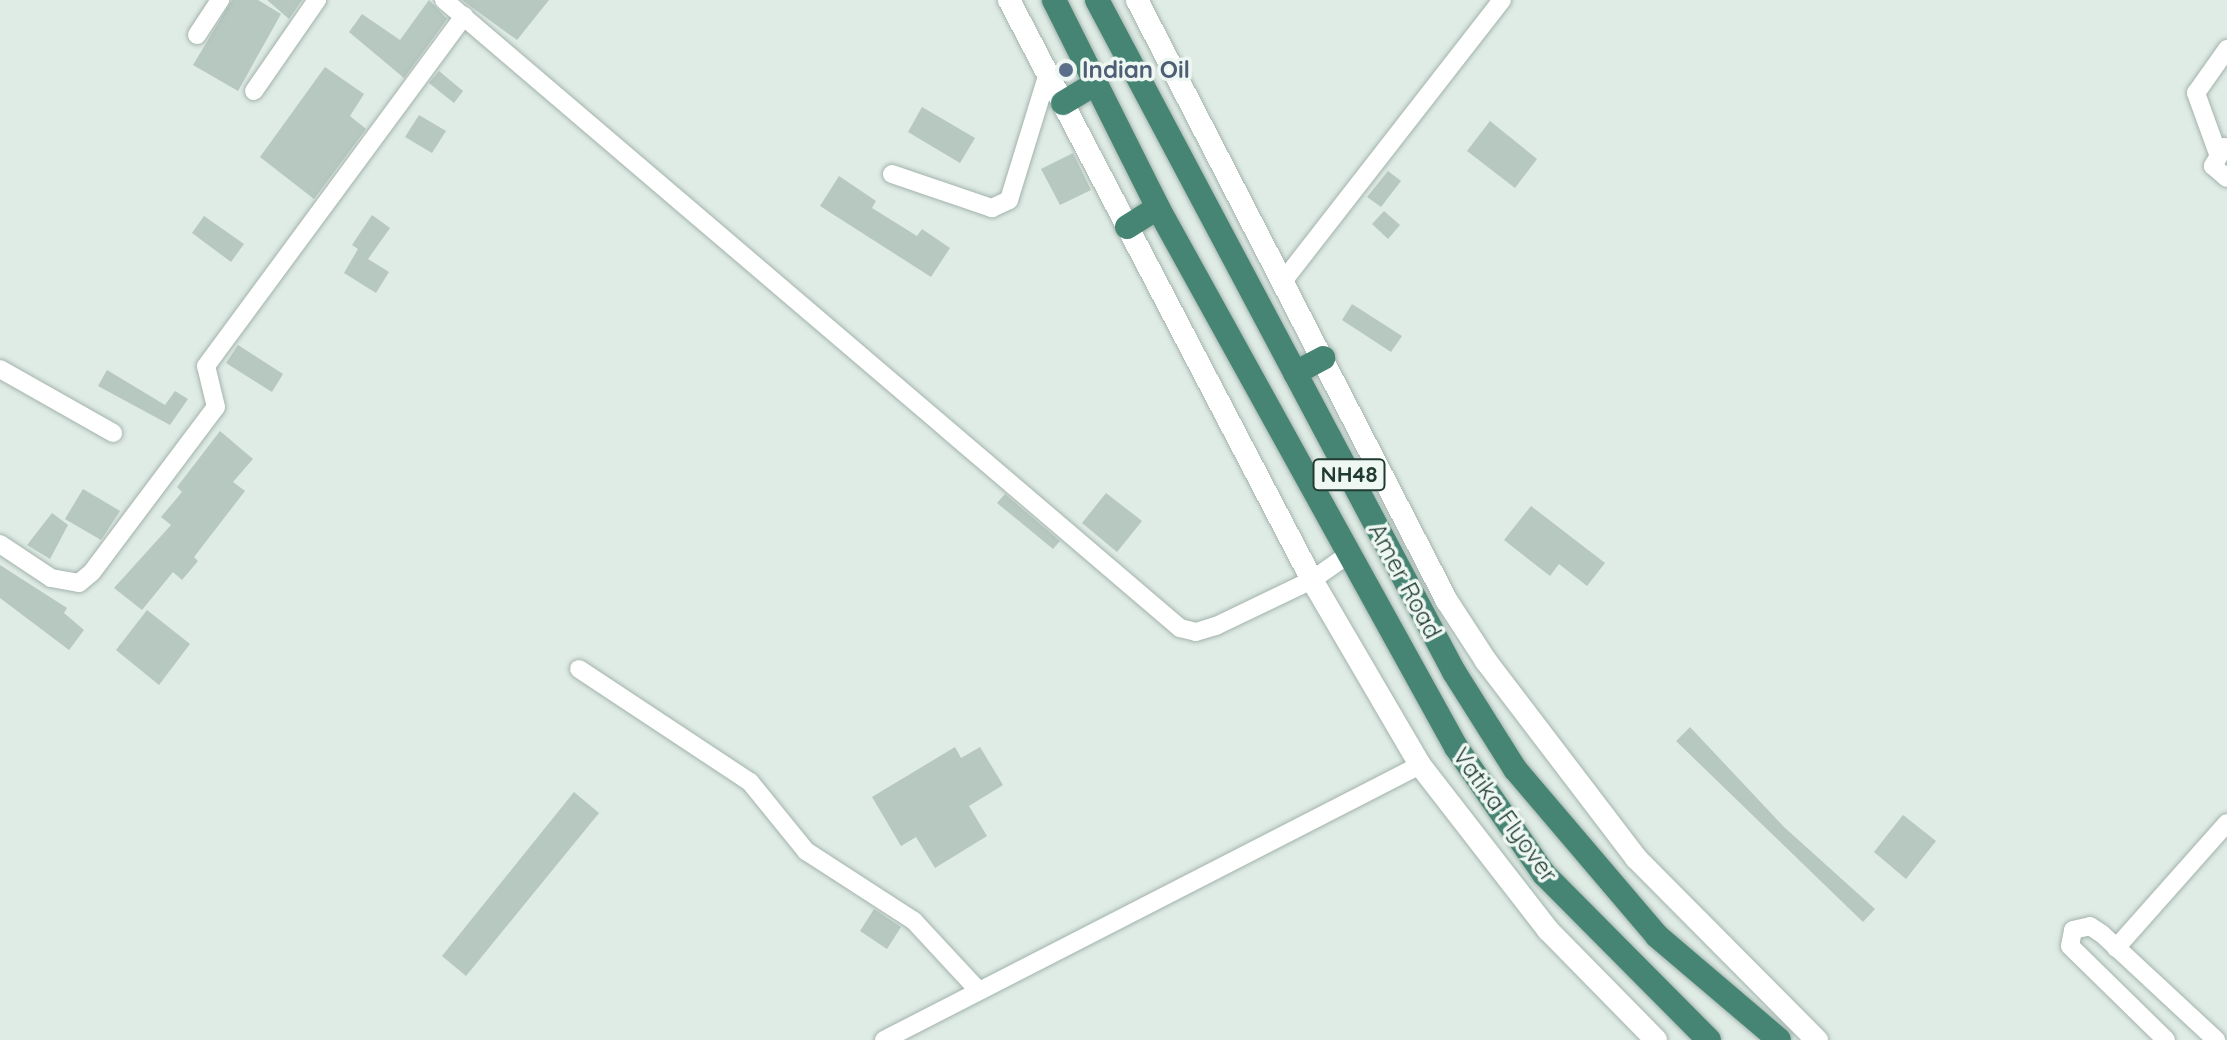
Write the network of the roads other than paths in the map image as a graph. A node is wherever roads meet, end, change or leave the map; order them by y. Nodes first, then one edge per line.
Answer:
1 (220, 0) edge
2 (317, 0) edge
3 (444, 0) edge
4 (1009, 0) edge
5 (1054, 0) edge
6 (1097, 0) edge
7 (1137, 0) edge
8 (1502, 0) edge
9 (464, 16) junction
10 (197, 35) dead end
11 (2227, 49) edge
12 (1048, 73) junction
13 (1096, 83) junction
14 (254, 91) dead end
15 (1063, 103) junction
16 (2222, 148) edge
17 (892, 174) dead end
18 (2227, 178) edge
19 (1158, 208) junction
20 (1127, 227) junction
21 (1284, 280) junction
22 (1323, 358) junction
23 (0, 369) edge
24 (1295, 373) junction
25 (113, 433) dead end
26 (0, 544) edge
27 (1346, 556) junction
28 (1312, 580) junction
29 (579, 669) dead end
30 (1420, 765) junction
31 (2227, 823) edge
32 (2116, 948) junction
33 (977, 989) junction
34 (2227, 1032) edge
35 (884, 1040) edge
36 (1656, 1040) edge
37 (1709, 1040) edge
38 (1779, 1040) edge
39 (1817, 1040) edge
40 (2166, 1040) edge
41 (2218, 1040) edge

1 - 10 street
2 - 14 street
3 - 9 street
4 - 12 street
5 - 13 highway, NH48
6 - 24 highway, Amer Road / NH48
7 - 21 street
8 - 21 street
9 - 26 street
9 - 28 street
11 - 16 street
12 - 15 street
12 - 17 street
13 - 15 highway
13 - 19 highway, NH48
15 - 20 street
16 - 18 street
19 - 20 highway
19 - 27 highway, NH48
20 - 28 street
21 - 22 street
22 - 24 highway
22 - 39 street
23 - 25 street
24 - 38 highway, Amer Road / NH48
27 - 28 street
27 - 37 highway, Vatika Flyover / NH48
28 - 30 street
29 - 33 street
30 - 33 street
30 - 36 street
31 - 32 street
32 - 40 street
32 - 41 street
33 - 35 street
34 - 41 street

